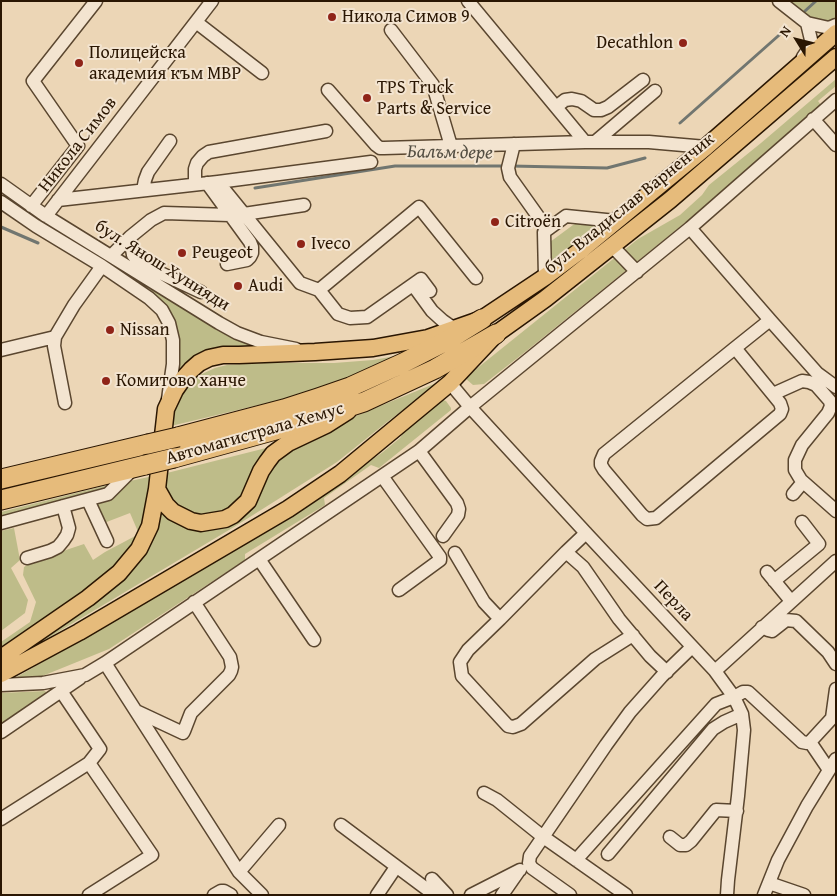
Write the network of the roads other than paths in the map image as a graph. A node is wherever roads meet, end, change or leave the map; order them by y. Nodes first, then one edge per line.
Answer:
1 (96, 1) edge
2 (212, 1) edge
3 (468, 1) edge
4 (779, 1) edge
5 (196, 22) junction
6 (807, 23) junction
7 (836, 25) edge
8 (391, 30) dead end
9 (836, 33) edge
10 (836, 57) edge
11 (797, 66) junction
12 (262, 73) dead end
13 (643, 80) dead end
14 (328, 90) dead end
15 (655, 92) dead end
16 (834, 105) edge
17 (556, 107) junction
18 (813, 119) junction
19 (326, 131) dead end
20 (170, 141) dead end
21 (590, 142) junction
22 (514, 144) junction
23 (836, 145) edge
24 (451, 146) junction
25 (706, 147) junction
26 (371, 162) dead end
27 (207, 183) junction
28 (1, 184) edge
29 (143, 190) junction
30 (58, 200) junction
31 (1, 202) edge
32 (304, 205) dead end
33 (31, 206) junction
34 (230, 214) junction
35 (244, 214) junction
36 (46, 216) junction
37 (616, 221) junction
38 (690, 228) junction
39 (548, 229) junction
40 (130, 237) junction
41 (612, 246) junction
42 (111, 256) junction
43 (227, 264) dead end
44 (102, 266) junction
45 (637, 272) junction
46 (545, 277) junction
47 (476, 278) dead end
48 (413, 285) junction
49 (319, 290) junction
50 (430, 291) dead end
51 (201, 292) dead end
52 (482, 319) junction
53 (770, 320) junction
54 (453, 328) junction
55 (496, 334) junction
56 (55, 337) junction
57 (735, 348) junction
58 (1, 350) edge
59 (315, 352) junction
60 (450, 383) junction
61 (836, 387) edge
62 (773, 394) junction
63 (364, 402) junction
64 (65, 403) dead end
65 (833, 403) edge
66 (470, 408) junction
67 (166, 409) junction
68 (418, 451) junction
69 (140, 466) junction
70 (382, 476) junction
71 (1, 480) edge
72 (802, 482) junction
73 (157, 489) junction
74 (793, 494) dead end
75 (1, 500) edge
76 (88, 500) junction
77 (63, 506) junction
78 (836, 511) edge
79 (802, 522) dead end
80 (1, 523) edge
81 (586, 533) junction
82 (443, 536) dead end
83 (107, 541) dead end
84 (566, 552) junction
85 (455, 553) dead end
86 (27, 558) dead end
87 (259, 559) junction
88 (836, 561) edge
89 (399, 590) dead end
90 (791, 601) junction
91 (194, 602) junction
92 (500, 619) junction
93 (762, 627) junction
94 (633, 636) junction
95 (314, 640) dead end
96 (692, 647) junction
97 (1, 658) edge
98 (105, 663) junction
99 (836, 664) edge
100 (715, 671) junction
101 (667, 672) junction
102 (1, 674) edge
103 (85, 675) junction
104 (1, 685) edge
105 (836, 689) edge
106 (61, 691) junction
107 (734, 697) junction
108 (136, 711) junction
109 (742, 714) junction
110 (1, 732) edge
111 (810, 742) junction
112 (836, 759) edge
113 (89, 763) junction
114 (829, 770) junction
115 (484, 793) dead end
116 (737, 811) junction
117 (1, 819) edge
118 (279, 825) dead end
119 (341, 825) dead end
120 (542, 836) junction
121 (670, 837) dead end
122 (608, 854) dead end
123 (530, 856) junction
124 (576, 860) junction
125 (396, 867) junction
126 (520, 870) junction
127 (239, 872) junction
128 (432, 880) dead end
129 (766, 889) edge
130 (89, 895) edge
131 (214, 895) edge
132 (231, 895) edge
133 (262, 895) edge
134 (377, 895) edge
135 (440, 895) edge
136 (447, 895) edge
137 (471, 895) edge
138 (502, 895) edge
139 (570, 895) edge
140 (626, 895) edge
141 (727, 895) edge
142 (804, 895) edge

1 - 33 street
2 - 5 street, Никола Симов
3 - 17 street
4 - 6 street
5 - 12 street
5 - 30 street, Никола Симов
6 - 7 street
6 - 11 street
8 - 24 street
9 - 11 main road, бул. Владислав Варненчик
10 - 41 main road, бул. Владислав Варненчик
11 - 25 main road, бул. Владислав Варненчик
13 - 17 street
14 - 24 street
15 - 21 street
16 - 18 street
17 - 21 street
18 - 23 street
18 - 38 street
19 - 27 street
20 - 29 street
21 - 22 street
21 - 25 street
22 - 24 street
22 - 39 street
25 - 37 main road, бул. Владислав Варненчик
26 - 27 street
27 - 29 street
27 - 34 street
27 - 35 street
28 - 33 street, бул. Янош Хунияди
29 - 30 street
30 - 36 street, Никола Симов
31 - 44 street, бул. Янош Хунияди
32 - 35 street
33 - 36 street, бул. Янош Хунияди
34 - 40 street
34 - 43 street
35 - 49 street
36 - 42 street, бул. Янош Хунияди
37 - 39 street
37 - 46 main road, бул. Владислав Варненчик
38 - 45 street
38 - 53 street
39 - 46 street
40 - 42 street
40 - 51 street
41 - 45 street
41 - 55 main road, бул. Владислав Варненчик
42 - 59 street, бул. Янош Хунияди
44 - 56 street
44 - 67 street, бул. Янош Хунияди
45 - 66 street
46 - 52 main road, бул. Владислав Варненчик
47 - 49 street
48 - 49 street
48 - 50 street
48 - 54 street
52 - 54 main road, бул. Владислав Варненчик
52 - 71 highway, Автомагистрала Хемус, bridge
53 - 57 street
53 - 61 street
54 - 59 main road, бул. Владислав Варненчик
55 - 60 main road, бул. Владислав Варненчик
55 - 63 highway, Автомагистрала Хемус
56 - 58 street
56 - 64 street
57 - 62 street
57 - 62 street
59 - 67 main road, бул. Владислав Варненчик
60 - 66 street, Перла
60 - 102 main road, бул. Владислав Варненчик
62 - 65 street
63 - 69 highway, Автомагистрала Хемус, bridge
63 - 73 main road
65 - 72 street
66 - 68 street
66 - 81 street, Перла
67 - 73 main road
68 - 70 street
68 - 82 street
69 - 75 highway, Автомагистрала Хемус
69 - 76 street
70 - 87 street
70 - 89 street
72 - 74 street
72 - 78 street
73 - 97 main road
76 - 77 street
76 - 83 street
77 - 80 street
77 - 86 street
79 - 90 street
81 - 84 street
81 - 96 street, Перла
84 - 92 street
84 - 94 street
85 - 92 street
87 - 91 street
87 - 95 street
88 - 90 street
90 - 93 street
91 - 98 street
91 - 108 street
92 - 94 street
93 - 99 street
93 - 100 street
94 - 101 street
96 - 100 street, Перла
96 - 101 street
98 - 103 street
98 - 108 street
100 - 107 street, Перла
101 - 120 street
103 - 104 street
103 - 106 street
105 - 111 street
106 - 110 street
106 - 113 street
107 - 109 street, Перла
107 - 111 street
107 - 124 street
108 - 127 street
109 - 116 street, Перла
109 - 122 street
111 - 114 street
112 - 114 street
113 - 117 street
113 - 130 street
114 - 129 street
115 - 120 street
116 - 121 street
116 - 141 street, Перла
118 - 127 street
119 - 125 street
120 - 123 street
120 - 124 street
123 - 126 street
123 - 139 street
124 - 140 street
125 - 134 street
125 - 135 street
126 - 137 street
126 - 138 street
127 - 133 street
128 - 136 street
129 - 142 street
131 - 132 street

